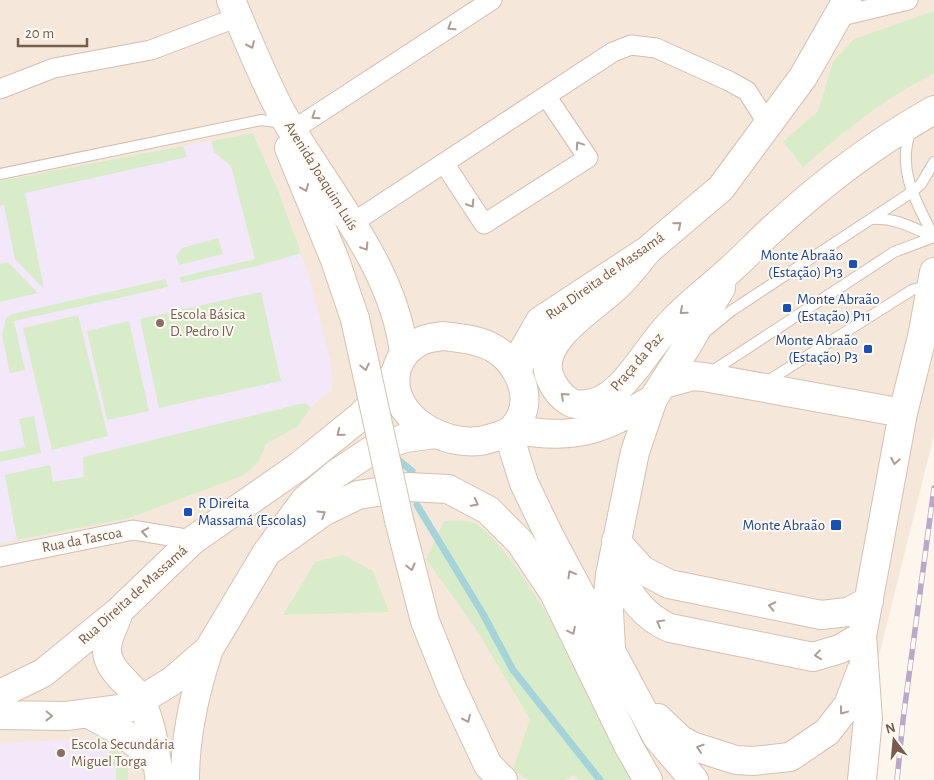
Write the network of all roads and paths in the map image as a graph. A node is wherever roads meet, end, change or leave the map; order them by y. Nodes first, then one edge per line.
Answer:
1 (492, 0) edge
2 (908, 0) edge
3 (235, 8) edge
4 (842, 9) edge
5 (0, 89) edge
6 (546, 96) junction
7 (925, 115) edge
8 (285, 120) junction
9 (768, 124) junction
10 (934, 162) edge
11 (444, 163) junction
12 (0, 174) edge
13 (912, 192) junction
14 (870, 219) junction
15 (351, 224) junction
16 (934, 237) edge
17 (648, 250) junction
18 (733, 268) junction
19 (933, 278) edge
20 (688, 346) junction
21 (400, 362) junction
22 (518, 371) junction
23 (704, 377) junction
24 (757, 387) junction
25 (658, 392) junction
26 (903, 413) junction
27 (510, 431) junction
28 (435, 434) junction
29 (193, 540) junction
30 (267, 552) junction
31 (614, 553) junction
32 (0, 556) edge
33 (869, 602) junction
34 (119, 611) junction
35 (862, 636) junction
36 (610, 648) junction
37 (209, 649) junction
38 (863, 667) junction
39 (631, 687) junction
40 (0, 694) edge
41 (141, 701) junction
42 (90, 714) junction
43 (0, 715) edge
44 (158, 772) edge
45 (496, 775) edge
46 (185, 780) edge
47 (648, 780) edge
48 (694, 780) edge
49 (862, 780) edge

1 -> 8 street
2 - 4 street
3 - 5 street
3 -> 8 street, Avenida Joaquim Luís
4 - 9 street, Rua Direita de Massamá
6 - 9 street
6 - 11 street
11 -> 6 street
7 - 13 lane
7 - 18 street
8 - 12 lane
8 - 15 street, Avenida Joaquim Luís
8 -> 45 street, bridge
17 -> 9 street, Rua Direita de Massamá
10 - 13 lane, Praça da Paz
11 - 15 street
13 - 14 lane, Praça da Paz
13 - 16 lane
14 - 16 lane
14 - 20 lane, Praça da Paz
15 -> 21 street, Avenida Joaquim Luís
16 - 23 lane, Praça da Paz
18 -> 17 street, Praça da Paz
17 - 22 street, Rua Direita de Massamá
18 - 20 street, Praça da Paz
19 - 24 lane
19 - 26 street
20 - 25 street, Praça da Paz
21 - 22 street
21 - 28 street
21 -> 29 street, Rua Direita de Massamá
22 - 27 street
23 - 24 street, Praça da Paz
23 - 25 street, Praça da Paz
24 - 26 street, Praça da Paz
25 - 27 street, Praça da Paz
25 - 31 street, Praça da Paz
26 -> 33 street
27 - 28 street
36 -> 27 street
28 - 30 street
29 -> 32 street, Rua da Tascoa
29 - 34 street, Rua Direita de Massamá
30 - 37 street
30 -> 47 street
33 -> 31 street
35 -> 31 street
31 - 36 street, Praça da Paz
33 - 35 street
34 - 40 street, Rua Direita de Massamá
34 - 41 street
35 - 38 street
36 - 39 street
37 - 41 street
37 - 46 street
38 -> 39 street
38 - 49 street
39 - 48 street
41 - 42 street
41 - 44 street
43 -> 42 street
42 - 44 street

